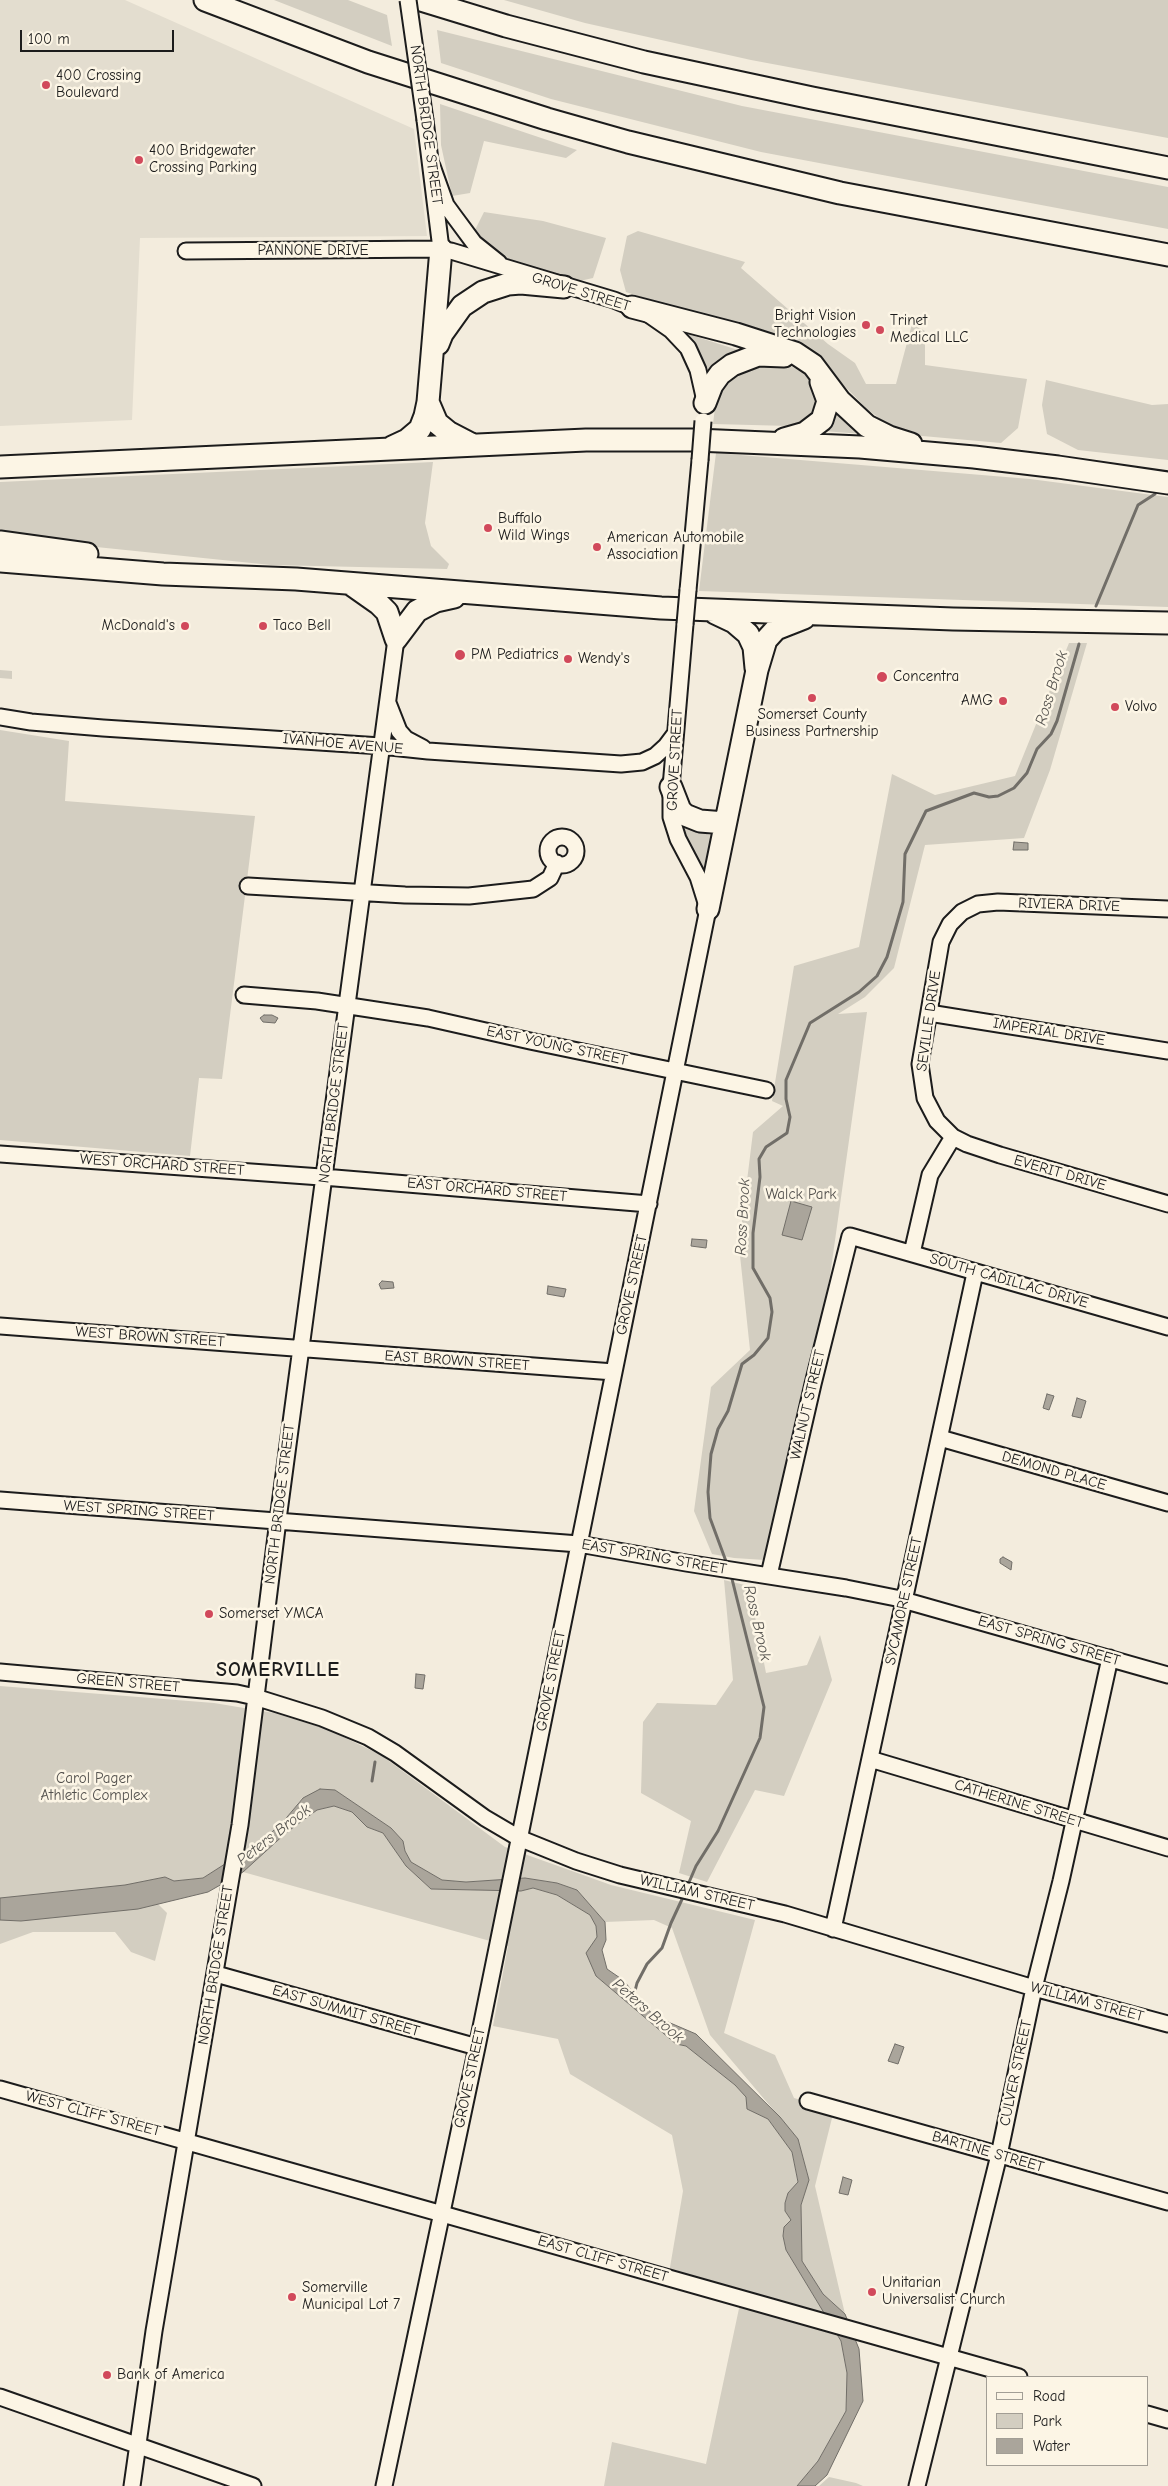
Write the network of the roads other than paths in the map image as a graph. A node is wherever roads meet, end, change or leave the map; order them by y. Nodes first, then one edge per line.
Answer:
1 (205, 0) edge
2 (408, 0) edge
3 (421, 0) edge
4 (432, 166) junction
5 (1168, 168) edge
6 (441, 249) junction
7 (186, 251) dead end
8 (1168, 255) edge
9 (520, 274) junction
10 (564, 287) junction
11 (632, 307) junction
12 (432, 358) junction
13 (428, 402) junction
14 (704, 412) junction
15 (770, 443) junction
16 (473, 445) junction
17 (388, 449) junction
18 (974, 457) junction
19 (0, 467) edge
20 (1168, 483) edge
21 (0, 542) edge
22 (0, 560) edge
23 (260, 578) junction
24 (350, 584) junction
25 (469, 594) junction
26 (710, 610) junction
27 (815, 615) junction
28 (1168, 624) edge
29 (396, 639) junction
30 (756, 670) junction
31 (387, 698) junction
32 (0, 717) edge
33 (675, 733) junction
34 (381, 746) junction
35 (428, 751) junction
36 (671, 788) junction
37 (725, 823) junction
38 (557, 863) dead end
39 (248, 886) dead end
40 (362, 892) junction
41 (970, 908) joint
42 (708, 909) junction
43 (1168, 909) edge
44 (244, 995) dead end
45 (346, 1004) junction
46 (929, 1013) junction
47 (1168, 1051) edge
48 (676, 1071) junction
49 (766, 1090) dead end
50 (953, 1137) junction
51 (0, 1154) edge
52 (324, 1177) junction
53 (649, 1204) junction
54 (1168, 1204) edge
55 (850, 1236) joint
56 (912, 1253) junction
57 (975, 1273) junction
58 (0, 1326) edge
59 (1168, 1327) edge
60 (301, 1348) junction
61 (614, 1372) junction
62 (940, 1438) junction
63 (0, 1500) edge
64 (1168, 1503) edge
65 (278, 1522) junction
66 (579, 1544) junction
67 (769, 1575) junction
68 (904, 1600) junction
69 (1110, 1658) junction
70 (0, 1672) edge
71 (1168, 1675) edge
72 (255, 1697) junction
73 (870, 1759) junction
74 (1074, 1820) junction
75 (519, 1838) junction
76 (1168, 1848) edge
77 (833, 1929) junction
78 (216, 1974) junction
79 (1034, 1988) junction
80 (1168, 2024) edge
81 (477, 2047) junction
82 (0, 2089) edge
83 (808, 2101) dead end
84 (187, 2140) junction
85 (998, 2155) junction
86 (1168, 2202) edge
87 (442, 2213) junction
88 (950, 2357) junction
89 (1016, 2376) edge
90 (0, 2397) edge
91 (1148, 2414) edge
92 (1168, 2420) edge
93 (139, 2444) junction
94 (132, 2486) edge
95 (254, 2486) edge
96 (384, 2486) edge
97 (917, 2486) edge

1 - 8 highway
2 - 4 street, NORTH BRIDGE STREET, bridge
3 - 5 highway
4 - 6 street, NORTH BRIDGE STREET
4 - 9 street
6 - 7 street, PANNONE DRIVE
6 - 9 street, GROVE STREET
6 - 12 highway
9 - 10 street, GROVE STREET
10 - 11 street, GROVE STREET
10 - 12 highway
11 - 14 street, GROVE STREET
11 - 18 highway
12 - 13 highway
13 - 16 highway
13 - 17 highway
14 - 15 highway
14 - 33 street, GROVE STREET, bridge
15 - 16 highway
15 - 18 highway
16 - 17 highway
17 - 19 highway
18 - 20 highway
21 - 23 highway
22 - 23 highway
23 - 24 highway
24 - 25 highway
24 - 29 highway
25 - 26 highway
25 - 29 highway
26 - 27 highway
26 - 30 highway
27 - 28 highway
27 - 30 highway
29 - 31 street, NORTH BRIDGE STREET
30 - 37 highway
31 - 34 street, NORTH BRIDGE STREET
31 - 35 street
32 - 34 street, IVANHOE AVENUE
33 - 35 street, IVANHOE AVENUE
33 - 36 street, GROVE STREET
34 - 35 street, IVANHOE AVENUE
34 - 40 street, NORTH BRIDGE STREET
36 - 37 highway
36 - 42 street, GROVE STREET
37 - 42 highway
38 - 40 street
39 - 40 street
40 - 45 street, NORTH BRIDGE STREET
41 - 43 street, RIVIERA DRIVE
41 - 46 street, SEVILLE DRIVE
42 - 48 street, GROVE STREET
44 - 45 street, EAST YOUNG STREET
45 - 48 street, EAST YOUNG STREET
45 - 52 street, NORTH BRIDGE STREET
46 - 47 street, IMPERIAL DRIVE
46 - 50 street, SEVILLE DRIVE
48 - 49 street, EAST YOUNG STREET
48 - 53 street, GROVE STREET
50 - 54 street, EVERIT DRIVE
50 - 56 street
51 - 52 street, WEST ORCHARD STREET
52 - 53 street, EAST ORCHARD STREET
52 - 60 street, NORTH BRIDGE STREET
53 - 61 street, GROVE STREET
55 - 56 street, SOUTH CADILLAC DRIVE
55 - 67 street, WALNUT STREET
56 - 57 street, SOUTH CADILLAC DRIVE
57 - 59 street, SOUTH CADILLAC DRIVE
57 - 62 street, SYCAMORE STREET
58 - 60 street, WEST BROWN STREET
60 - 61 street, EAST BROWN STREET
60 - 65 street, NORTH BRIDGE STREET
61 - 66 street, GROVE STREET
62 - 64 street, DEMOND PLACE
62 - 68 street, SYCAMORE STREET
63 - 65 street, WEST SPRING STREET
65 - 66 street, EAST SPRING STREET
65 - 72 street, NORTH BRIDGE STREET
66 - 67 street, EAST SPRING STREET
66 - 75 street, GROVE STREET
67 - 68 street, EAST SPRING STREET
68 - 69 street, EAST SPRING STREET
68 - 73 street, SYCAMORE STREET
69 - 71 street, EAST SPRING STREET
69 - 74 street, CULVER STREET
70 - 72 street, GREEN STREET
72 - 75 street, WILLIAM STREET
72 - 78 street, NORTH BRIDGE STREET
73 - 74 street, CATHERINE STREET
73 - 77 street, SYCAMORE STREET
74 - 76 street, CATHERINE STREET
74 - 79 street, CULVER STREET
75 - 77 street, WILLIAM STREET
75 - 81 street, GROVE STREET
77 - 79 street, WILLIAM STREET
78 - 81 street, EAST SUMMIT STREET
78 - 84 street, NORTH BRIDGE STREET
79 - 80 street, WILLIAM STREET
79 - 85 street, CULVER STREET
81 - 87 street, GROVE STREET
82 - 84 street, WEST CLIFF STREET
83 - 85 street, BARTINE STREET
84 - 87 street, EAST CLIFF STREET
84 - 93 street, NORTH BRIDGE STREET
85 - 86 street, BARTINE STREET
85 - 88 street, CULVER STREET
87 - 88 street, EAST CLIFF STREET
87 - 96 street, GROVE STREET
88 - 89 street, EAST CLIFF STREET
88 - 97 street, CULVER STREET
90 - 93 street
91 - 92 street
93 - 94 street, NORTH BRIDGE STREET
93 - 95 street

